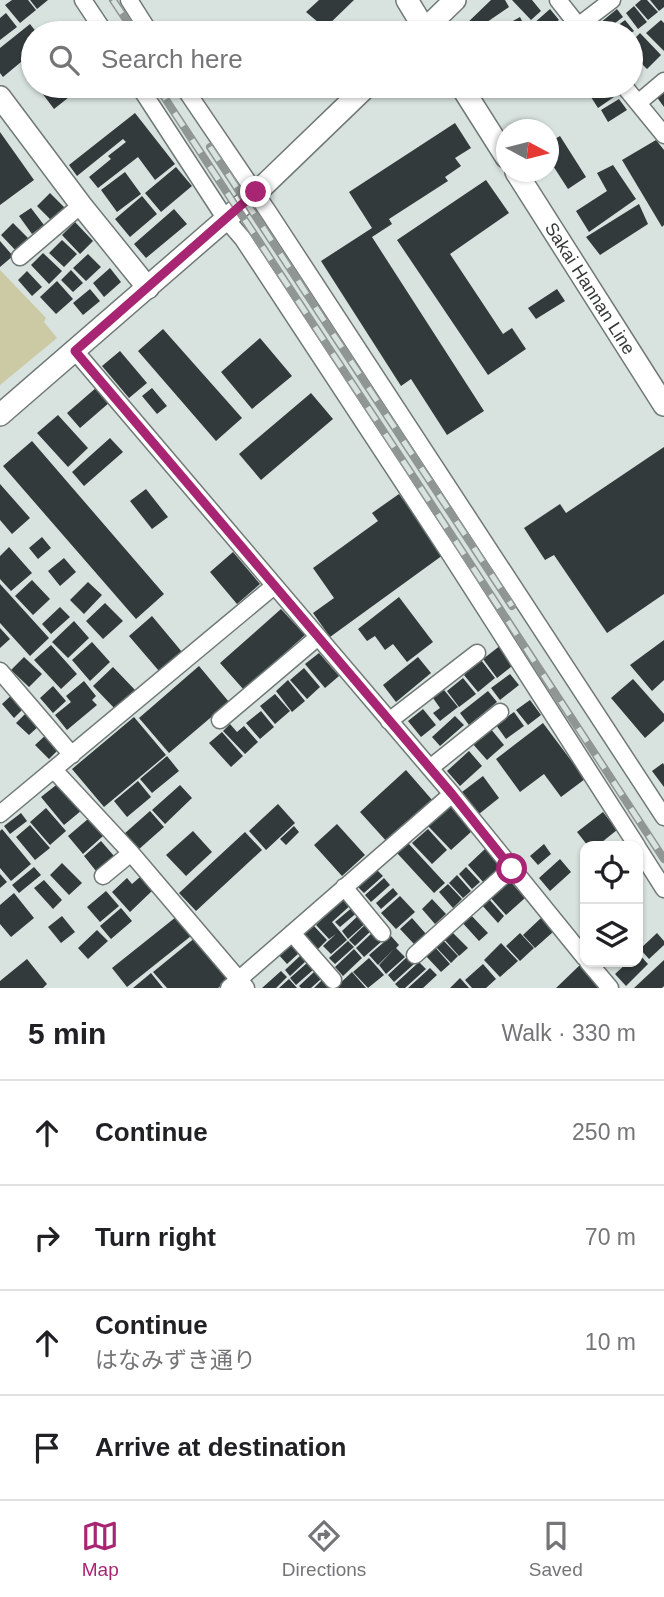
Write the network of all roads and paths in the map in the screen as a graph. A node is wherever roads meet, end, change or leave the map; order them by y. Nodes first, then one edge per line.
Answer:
1 (83, 0) edge
2 (129, 0) edge
3 (407, 0) edge
4 (455, 0) edge
5 (558, 0) edge
6 (612, 0) edge
7 (97, 21) edge
8 (142, 21) edge
9 (419, 21) edge
10 (435, 21) edge
11 (574, 21) edge
12 (590, 21) edge
13 (664, 81) edge
14 (0, 97) edge
15 (147, 98) edge
16 (191, 98) edge
17 (354, 98) edge
18 (469, 98) edge
19 (634, 98) edge
20 (638, 103) junction
21 (664, 135) edge
22 (496, 141) edge
23 (522, 182) edge
24 (256, 192) junction
25 (81, 205) junction
26 (225, 218) junction
27 (20, 257) dead end
28 (148, 288) junction
29 (75, 351) junction
30 (664, 405) edge
31 (0, 415) edge
32 (274, 586) junction
33 (318, 637) junction
34 (477, 653) dead end
35 (0, 671) edge
36 (500, 712) dead end
37 (220, 720) dead end
38 (389, 721) junction
39 (72, 754) junction
40 (430, 768) junction
41 (54, 770) junction
42 (452, 794) junction
43 (0, 814) edge
44 (664, 817) edge
45 (633, 841) edge
46 (131, 853) junction
47 (643, 856) edge
48 (512, 869) junction
49 (103, 876) dead end
50 (344, 887) junction
51 (664, 889) edge
52 (292, 933) junction
53 (382, 933) dead end
54 (580, 952) edge
55 (415, 955) dead end
56 (593, 967) edge
57 (333, 980) dead end
58 (238, 985) edge
59 (610, 988) edge

1 - 7 street
2 - 8 street
3 - 9 street
4 - 10 street
5 - 11 street
6 - 12 street
13 - 20 street
14 - 25 street
15 - 26 street
16 - 24 street
17 - 24 street
18 - 22 street
19 - 20 street
20 - 21 street
23 - 30 street, Sakai Hannan Line
24 - 26 street
24 - 44 street
25 - 27 street
25 - 28 street
26 - 28 street
26 - 45 street
28 - 29 street
29 - 31 street
29 - 32 street
32 - 33 street
32 - 39 street
33 - 37 street
33 - 38 street
34 - 38 street
35 - 39 street
36 - 40 street
38 - 40 street
39 - 41 street
40 - 42 street
41 - 43 street
41 - 46 street
42 - 48 street
42 - 50 street
46 - 49 street
46 - 58 street
47 - 51 street
48 - 54 street
48 - 55 street
50 - 52 street
50 - 53 street
52 - 57 street
52 - 58 street
56 - 59 street

